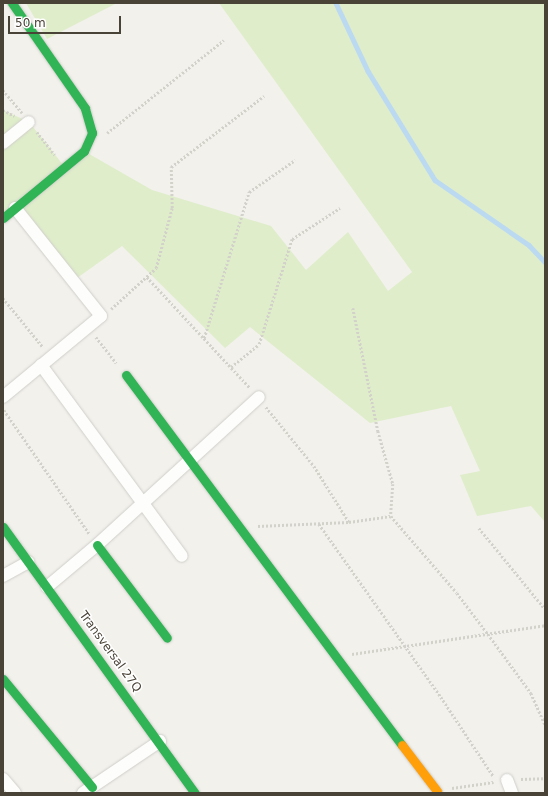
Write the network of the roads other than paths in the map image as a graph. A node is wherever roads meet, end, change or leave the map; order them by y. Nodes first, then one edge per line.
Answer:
1 (12, 3) edge
2 (29, 122) dead end
3 (3, 143) edge
4 (15, 208) junction
5 (3, 218) edge
6 (41, 365) junction
7 (126, 375) road end
8 (3, 397) edge
9 (259, 397) dead end
10 (191, 460) junction
11 (144, 503) junction
12 (3, 527) edge
13 (97, 545) junction
14 (182, 556) dead end
15 (28, 562) junction
16 (3, 576) edge
17 (47, 588) junction
18 (167, 638) dead end
19 (3, 679) edge
20 (160, 741) junction
21 (3, 779) edge
22 (507, 780) road end
23 (87, 790) edge
24 (437, 791) road end
25 (15, 793) edge
26 (195, 793) edge
27 (512, 793) edge

1 - 4 street
2 - 3 street
4 - 5 street
4 - 6 street
6 - 8 street
6 - 11 street
7 - 10 street
9 - 10 street
10 - 11 street
10 - 24 street
11 - 13 street
11 - 14 street
12 - 15 street, Transversal 27Q
13 - 17 street
13 - 18 street
15 - 16 street
15 - 17 street, Transversal 27Q
17 - 20 street, Transversal 27Q
19 - 23 street
20 - 23 street
20 - 26 street, Transversal 27Q
21 - 25 street
22 - 27 street

